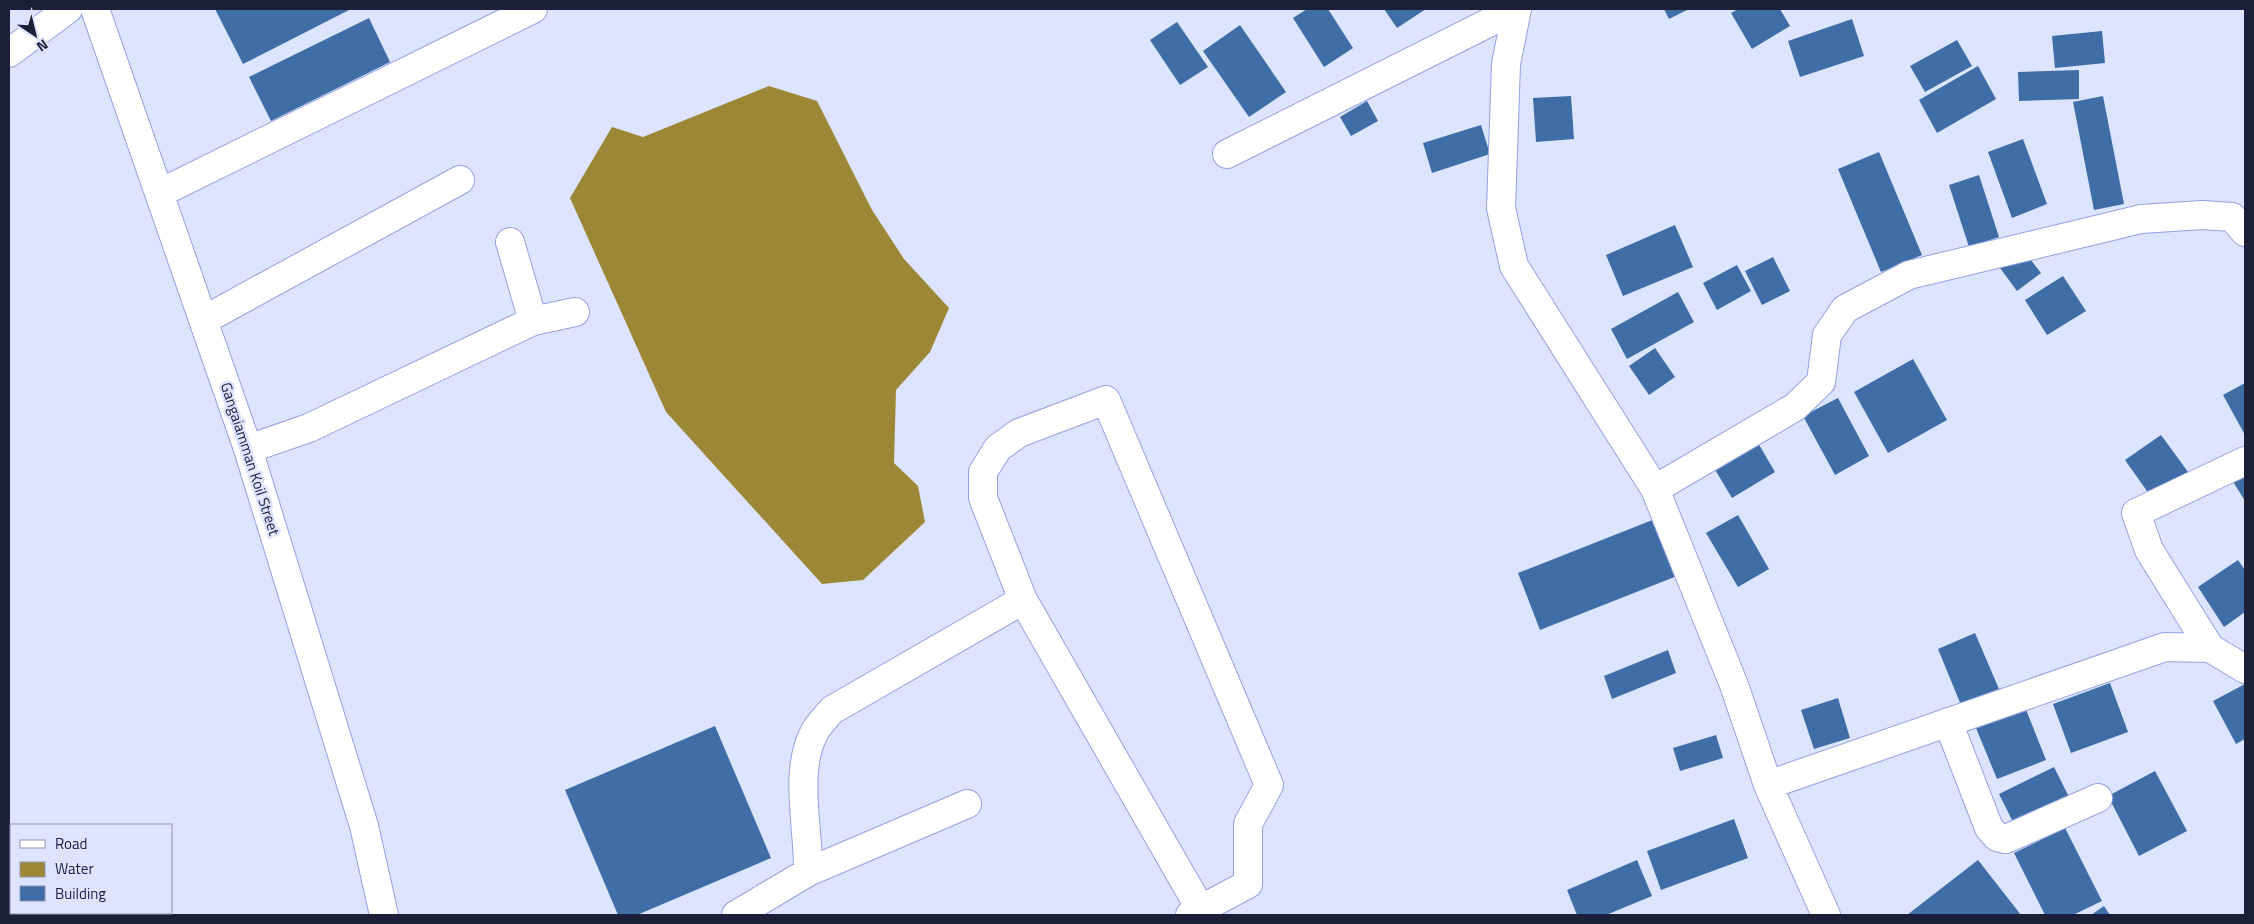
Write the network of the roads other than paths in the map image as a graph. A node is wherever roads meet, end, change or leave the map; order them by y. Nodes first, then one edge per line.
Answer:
1 (68, 9) edge
2 (95, 9) edge
3 (1516, 9) edge
4 (524, 11) edge
5 (9, 53) edge
6 (1227, 154) dead end
7 (460, 180) dead end
8 (160, 193) junction
9 (2245, 232) edge
10 (510, 242) dead end
11 (575, 312) dead end
12 (204, 320) junction
13 (533, 321) junction
14 (248, 448) junction
15 (2245, 461) edge
16 (1655, 489) junction
17 (1023, 600) junction
18 (2210, 648) junction
19 (2245, 669) edge
20 (1948, 722) junction
21 (1768, 785) junction
22 (2098, 798) dead end
23 (967, 804) dead end
24 (808, 872) junction
25 (1195, 912) edge
26 (384, 915) edge
27 (736, 915) edge
28 (1826, 915) edge

1 - 5 street
2 - 8 street, Gangaiamman Koil Street
3 - 6 street
3 - 16 street
4 - 8 street
7 - 12 street
8 - 12 street, Gangaiamman Koil Street
9 - 16 street
10 - 13 street
11 - 13 street
12 - 14 street, Gangaiamman Koil Street
13 - 14 street
14 - 26 street, Gangaiamman Koil Street
15 - 18 street
16 - 21 street
17 - 24 street
17 - 25 street
17 - 25 street
18 - 19 street
18 - 20 street
20 - 21 street
20 - 22 street
21 - 28 street
23 - 24 street
24 - 27 street

